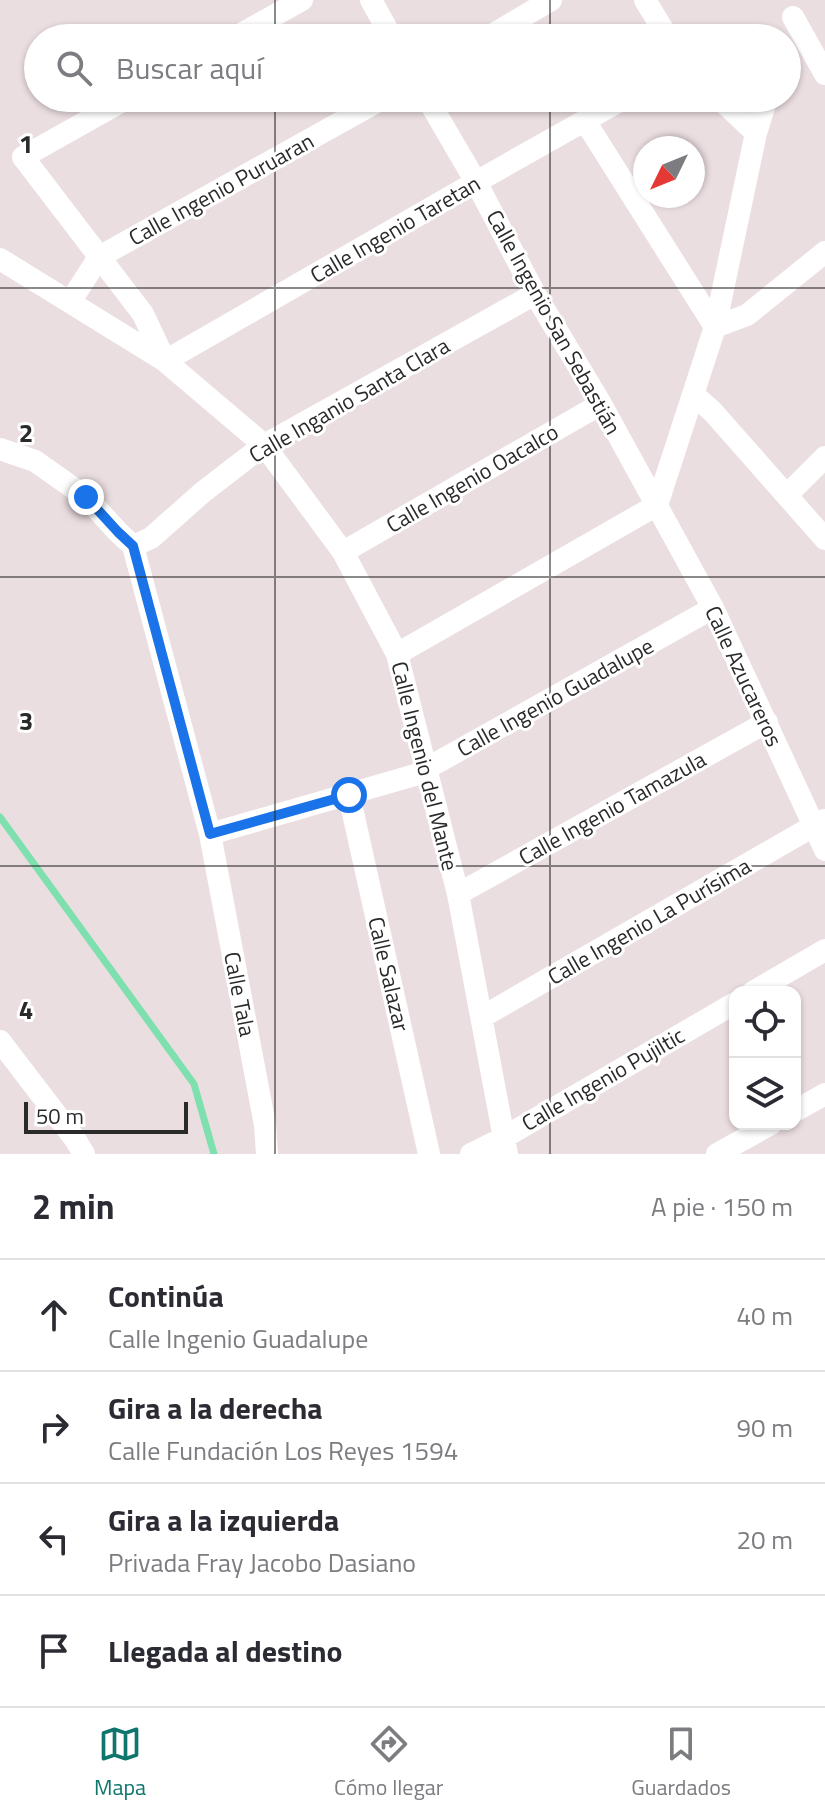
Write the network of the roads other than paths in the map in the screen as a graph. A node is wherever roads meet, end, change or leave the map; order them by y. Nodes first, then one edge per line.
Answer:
1 (302, 0) edge
2 (371, 0) edge
3 (551, 0) edge
4 (645, 0) edge
5 (259, 24) edge
6 (384, 24) edge
7 (511, 24) edge
8 (660, 24) edge
9 (801, 33) edge
10 (825, 74) edge
11 (103, 112) edge
12 (359, 112) edge
13 (435, 112) edge
14 (601, 112) edge
15 (734, 112) edge
16 (763, 112) edge
17 (585, 121) junction
18 (756, 133) junction
19 (476, 182) junction
20 (825, 252) edge
21 (99, 257) junction
22 (0, 259) edge
23 (535, 294) junction
24 (70, 302) junction
25 (715, 327) junction
26 (165, 361) junction
27 (693, 394) junction
28 (601, 404) junction
29 (264, 445) junction
30 (0, 449) edge
31 (825, 457) edge
32 (787, 495) junction
33 (657, 505) junction
34 (825, 539) edge
35 (133, 546) junction
36 (343, 552) junction
37 (713, 608) junction
38 (397, 654) junction
39 (767, 722) junction
40 (427, 769) junction
41 (349, 795) junction
42 (820, 822) edge
43 (210, 834) junction
44 (825, 850) edge
45 (458, 894) junction
46 (825, 950) edge
47 (763, 986) edge
48 (729, 1007) edge
49 (482, 1017) junction
50 (0, 1041) edge
51 (825, 1094) edge
52 (801, 1108) edge
53 (760, 1130) edge
54 (505, 1146) edge
55 (84, 1154) edge
56 (267, 1154) edge
57 (429, 1154) edge
58 (471, 1154) edge
59 (717, 1154) edge

1 - 5 street
2 - 6 street
3 - 7 street
4 - 8 street
9 - 10 street
11 - 21 street, Calle Ingenio del Mante
12 - 21 street, Calle Ingenio Puruaran
13 - 19 street, Calle Ingenio San Sebastián
14 - 17 street, Calle Ingenio Taretan
15 - 18 street
16 - 18 street
17 - 19 street, Calle Ingenio Taretan
17 - 25 street
18 - 25 street
19 - 23 street, Calle Ingenio San Sebastián
19 - 26 street, Calle Ingenio Taretan
20 - 25 street
21 - 24 street
21 - 26 street, Calle Ingenio del Mante
22 - 24 street, Calle Ingenio del Mante
23 - 28 street, Calle Ingenio San Sebastián
23 - 29 street, Calle Inganio Santa Clara
24 - 26 street, Calle Ingenio del Mante
25 - 27 street
26 - 29 street, Calle Ingenio del Mante
27 - 32 street
27 - 33 street
28 - 33 street, Calle Ingenio San Sebastián
28 - 36 street, Calle Ingenio Oacalco
29 - 35 street, Calle Inganio Santa Clara
29 - 36 street, Calle Ingenio del Mante
30 - 35 street
31 - 32 street
32 - 34 street
33 - 37 street, Calle Azucareros
33 - 38 street
35 - 43 street, Calle Tala
36 - 38 street, Calle Ingenio del Mante
37 - 39 street, Calle Azucareros
37 - 40 street, Calle Ingenio Guadalupe
38 - 40 street, Calle Ingenio del Mante
39 - 42 street, Calle Azucareros
39 - 45 street, Calle Ingenio Tamazula
40 - 41 street, Calle Ingenio Guadalupe
40 - 45 street, Calle Ingenio del Mante
41 - 43 street, Calle Ingenio Guadalupe
41 - 57 street, Calle Salazar
42 - 44 street, Calle Azucareros
42 - 49 street, Calle Ingenio La Purísima
43 - 56 street, Calle Tala
45 - 49 street, Calle Ingenio del Mante
46 - 47 street
48 - 54 street, Calle Ingenio Pujiltic
49 - 54 street, Calle Ingenio del Mante
50 - 55 street
51 - 52 street
53 - 59 street
54 - 58 street, Calle Ingenio Pujiltic

